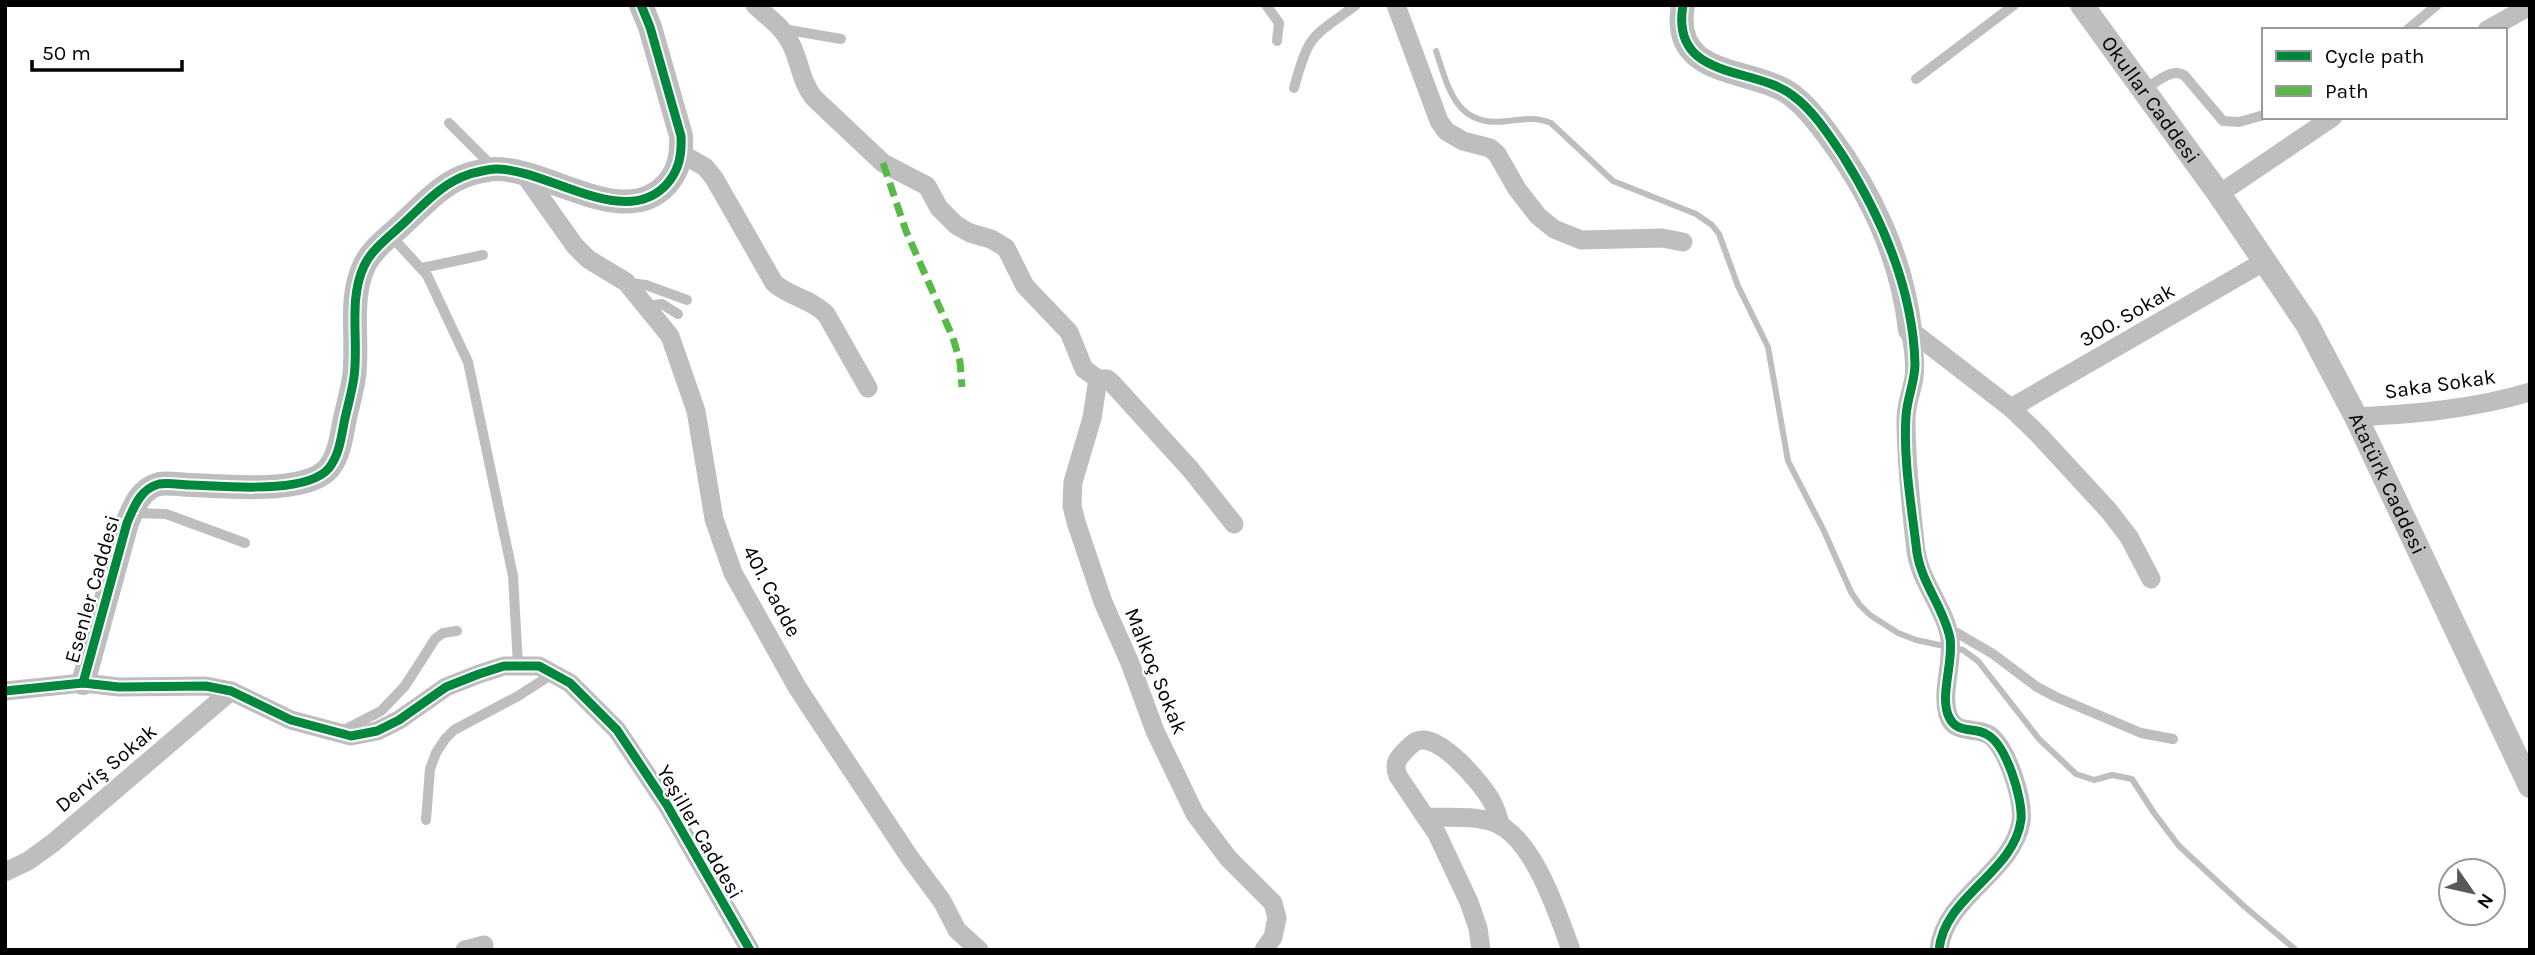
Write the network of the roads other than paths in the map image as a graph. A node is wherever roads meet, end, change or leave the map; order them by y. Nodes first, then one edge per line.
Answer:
1 (641, 5) edge
2 (755, 5) edge
3 (1266, 5) edge
4 (1356, 5) edge
5 (1396, 5) edge
6 (1684, 5) edge
7 (2014, 5) edge
8 (2082, 5) edge
9 (2437, 5) edge
10 (2530, 6) edge
11 (2409, 28) edge
12 (2491, 28) edge
13 (782, 29) junction
14 (841, 39) dead end
15 (1277, 41) dead end
16 (1916, 79) dead end
17 (1294, 88) dead end
18 (2144, 90) junction
19 (2262, 116) edge
20 (2330, 119) edge
21 (449, 123) dead end
22 (682, 154) junction
23 (495, 169) junction
24 (524, 173) junction
25 (2219, 194) junction
26 (391, 236) junction
27 (1683, 242) dead end
28 (483, 255) dead end
29 (2265, 261) junction
30 (422, 268) junction
31 (626, 282) junction
32 (687, 300) dead end
33 (647, 306) junction
34 (678, 314) dead end
35 (1910, 330) junction
36 (1098, 379) junction
37 (868, 388) dead end
38 (2530, 392) edge
39 (2011, 408) junction
40 (2356, 417) junction
41 (131, 513) junction
42 (1234, 524) dead end
43 (245, 543) dead end
44 (2151, 579) dead end
45 (457, 631) dead end
46 (1948, 633) junction
47 (518, 665) junction
48 (554, 673) junction
49 (83, 683) junction
50 (5, 691) edge
51 (231, 691) junction
52 (338, 733) junction
53 (2173, 739) dead end
54 (2530, 786) edge
55 (1427, 817) junction
56 (426, 820) dead end
57 (1501, 826) junction
58 (5, 873) edge
59 (750, 950) edge
60 (979, 950) edge
61 (1265, 950) edge
62 (1481, 950) edge
63 (1570, 950) edge
64 (1939, 950) edge

1 - 22 street
2 - 13 street
3 - 15 lane
4 - 17 lane
5 - 27 street
6 - 35 street
7 - 16 lane
8 - 18 street, Okullar Caddesi
9 - 11 lane
10 - 12 street
13 - 14 lane
13 - 36 street
18 - 19 lane
18 - 25 street, Okullar Caddesi
20 - 25 street
21 - 23 lane
22 - 24 street, Esenler Caddesi
22 - 37 street
23 - 24 street, Esenler Caddesi
23 - 26 street, Esenler Caddesi
24 - 31 street, 401. Cadde
25 - 29 street, Atatürk Caddesi
26 - 30 lane
26 - 41 street, Esenler Caddesi
28 - 30 lane
29 - 39 street, 300. Sokak
29 - 40 street, Atatürk Caddesi
30 - 47 lane
31 - 32 lane
31 - 33 street, 401. Cadde
33 - 34 lane
33 - 60 street, 401. Cadde
35 - 39 street
35 - 46 street
36 - 42 street
36 - 61 street, Malkoç Sokak
38 - 40 street, Saka Sokak
39 - 44 street
40 - 54 street, Atatürk Caddesi
41 - 43 lane
41 - 49 street, Esenler Caddesi
45 - 52 lane
46 - 53 lane
46 - 64 street
47 - 48 street, Yeşiller Caddesi
47 - 52 street, Yeşiller Caddesi
48 - 56 lane
48 - 59 street, Yeşiller Caddesi
49 - 50 street, Yeşiller Caddesi
49 - 51 street, Yeşiller Caddesi
51 - 52 street, Yeşiller Caddesi
51 - 58 street, Derviş Sokak
55 - 57 street
55 - 57 street
55 - 62 street
57 - 63 street

